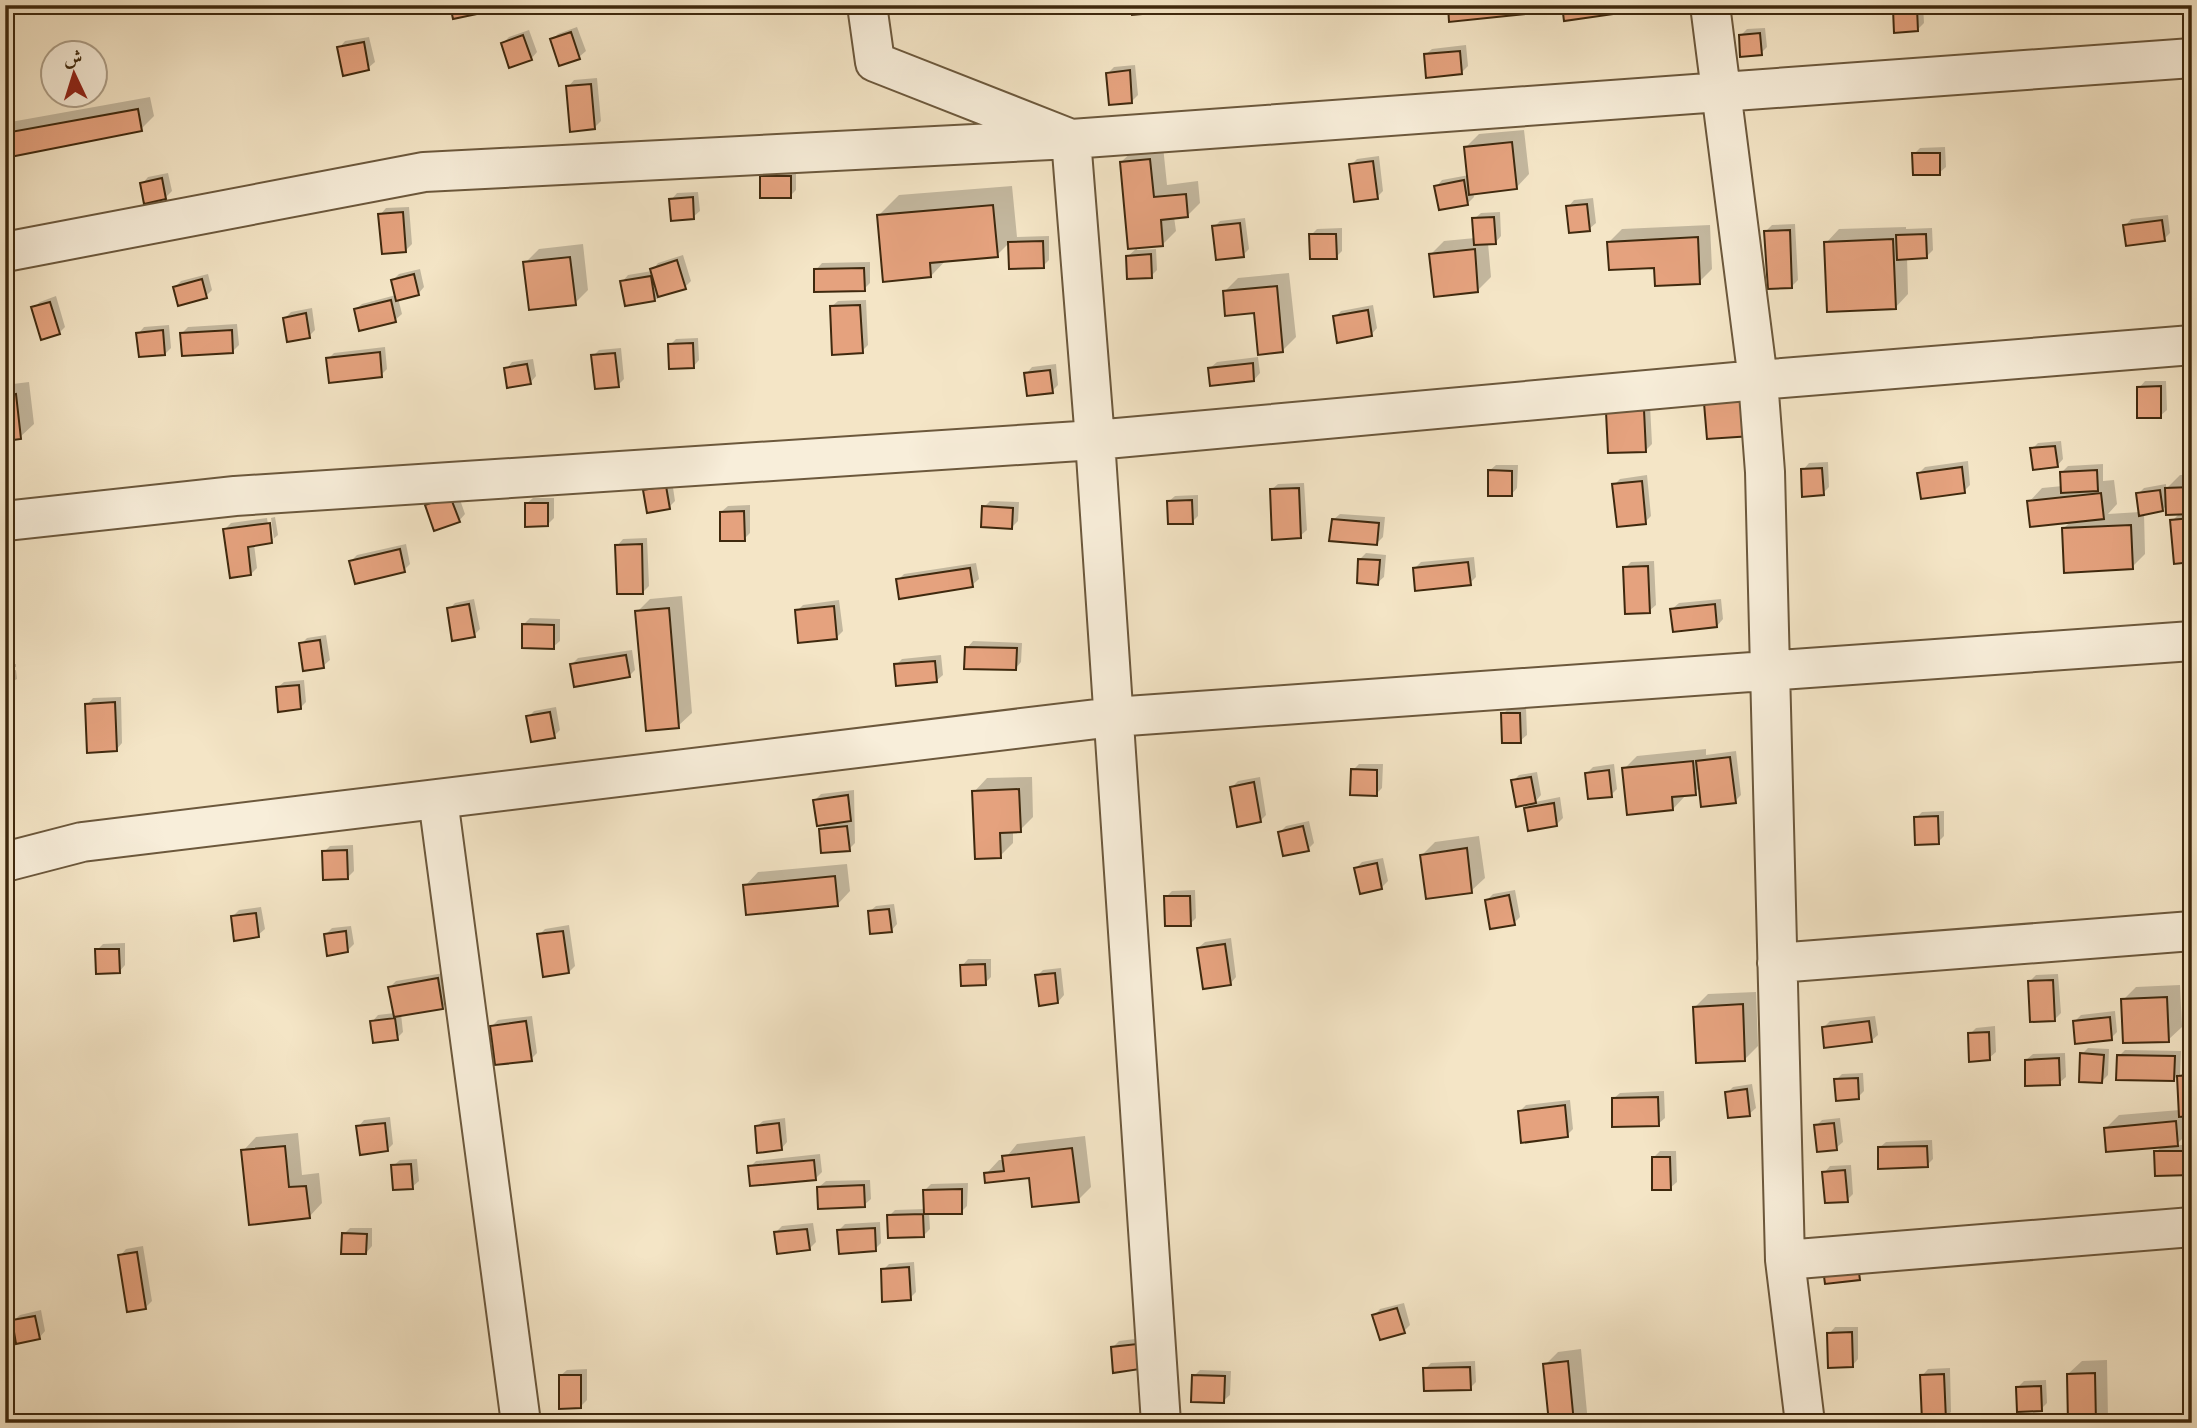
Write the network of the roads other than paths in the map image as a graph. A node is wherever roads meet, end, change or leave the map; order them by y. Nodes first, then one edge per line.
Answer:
1 (867, 5) edge
2 (1710, 5) edge
3 (2192, 58) edge
4 (1721, 92) junction
5 (1071, 139) junction
6 (5, 252) edge
7 (2192, 345) edge
8 (1758, 380) junction
9 (1095, 440) junction
10 (5, 521) edge
11 (2192, 641) edge
12 (1770, 670) junction
13 (1114, 717) junction
14 (438, 799) junction
15 (5, 862) edge
16 (2192, 931) edge
17 (1777, 963) junction
18 (2192, 1227) edge
19 (1785, 1260) junction
20 (521, 1423) edge
21 (1161, 1423) edge
22 (1805, 1423) edge

1 - 5 street
2 - 4 street
3 - 4 street
4 - 5 street
4 - 8 street
5 - 6 street
5 - 9 street
7 - 8 street
8 - 9 street
8 - 12 street
9 - 10 street
9 - 13 street
11 - 12 street
12 - 13 street
12 - 17 street
13 - 14 street
13 - 21 street
14 - 15 street
14 - 20 street
16 - 17 street
17 - 19 street
18 - 19 street
19 - 22 street

